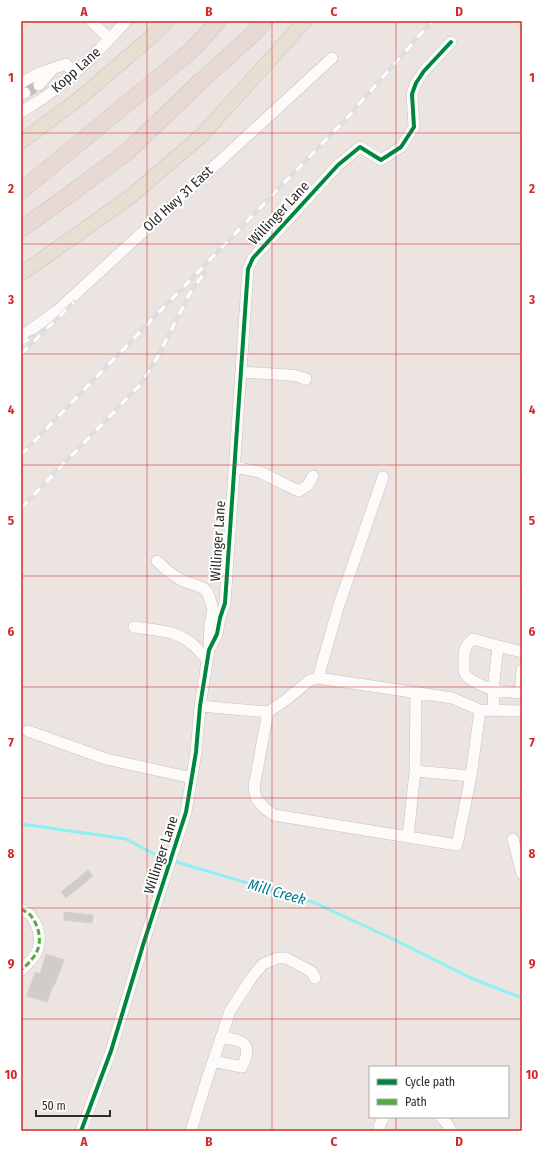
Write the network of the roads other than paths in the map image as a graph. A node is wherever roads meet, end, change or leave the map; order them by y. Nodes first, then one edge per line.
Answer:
1 (91, 21) edge
2 (126, 21) edge
3 (167, 21) edge
4 (218, 21) edge
5 (265, 21) edge
6 (305, 21) edge
7 (110, 39) junction
8 (450, 42) dead end
9 (332, 58) dead end
10 (54, 68) junction
11 (75, 74) junction
12 (39, 85) tunnel mouth
13 (22, 90) edge
14 (21, 112) edge
15 (21, 142) edge
16 (64, 155) junction
17 (21, 179) edge
18 (21, 191) edge
19 (21, 229) edge
20 (21, 274) edge
21 (21, 337) edge
22 (241, 372) junction
23 (306, 379) dead end
24 (234, 467) junction
25 (313, 476) dead end
26 (383, 477) dead end
27 (157, 561) dead end
28 (134, 627) dead end
29 (498, 646) junction
30 (522, 652) edge
31 (208, 655) junction
32 (522, 670) edge
33 (318, 678) junction
34 (493, 690) junction
35 (416, 693) junction
36 (200, 706) junction
37 (480, 710) junction
38 (494, 710) junction
39 (522, 711) edge
40 (268, 712) junction
41 (28, 731) dead end
42 (415, 771) junction
43 (471, 776) junction
44 (192, 778) junction
45 (408, 837) junction
46 (513, 839) dead end
47 (522, 874) edge
48 (21, 909) edge
49 (21, 970) edge
50 (315, 978) dead end
51 (221, 1037) junction
52 (213, 1061) junction
53 (443, 1118) edge
54 (81, 1131) edge
55 (191, 1131) edge
56 (451, 1131) edge

1 - 7 street
2 - 7 street, Kopp Lane
3 - 15 main road
4 - 16 highway
5 - 19 highway
6 - 20 main road
7 - 11 street, Kopp Lane
8 - 22 street, Willinger Lane
9 - 21 street, Old Hwy 31 East
10 - 11 street
10 - 12 street
10 - 13 street
11 - 14 street, Kopp Lane
16 - 17 highway
16 - 18 highway
22 - 23 street
22 - 24 street, Willinger Lane
24 - 25 street
24 - 31 street, Willinger Lane
26 - 33 street
27 - 31 street
28 - 31 street
29 - 30 street
29 - 34 street
29 - 34 street
31 - 36 street, Willinger Lane
32 - 34 street
33 - 35 street
33 - 40 street
34 - 38 street
35 - 37 street
35 - 42 street
36 - 40 street
36 - 44 street, Willinger Lane
37 - 38 street
37 - 43 street
38 - 39 street
40 - 45 street
41 - 44 street
42 - 43 street
42 - 45 street
43 - 45 street
44 - 54 street, Willinger Lane
46 - 47 street
48 - 49 street
50 - 51 street
51 - 52 street
51 - 52 street
52 - 55 street
53 - 56 street

